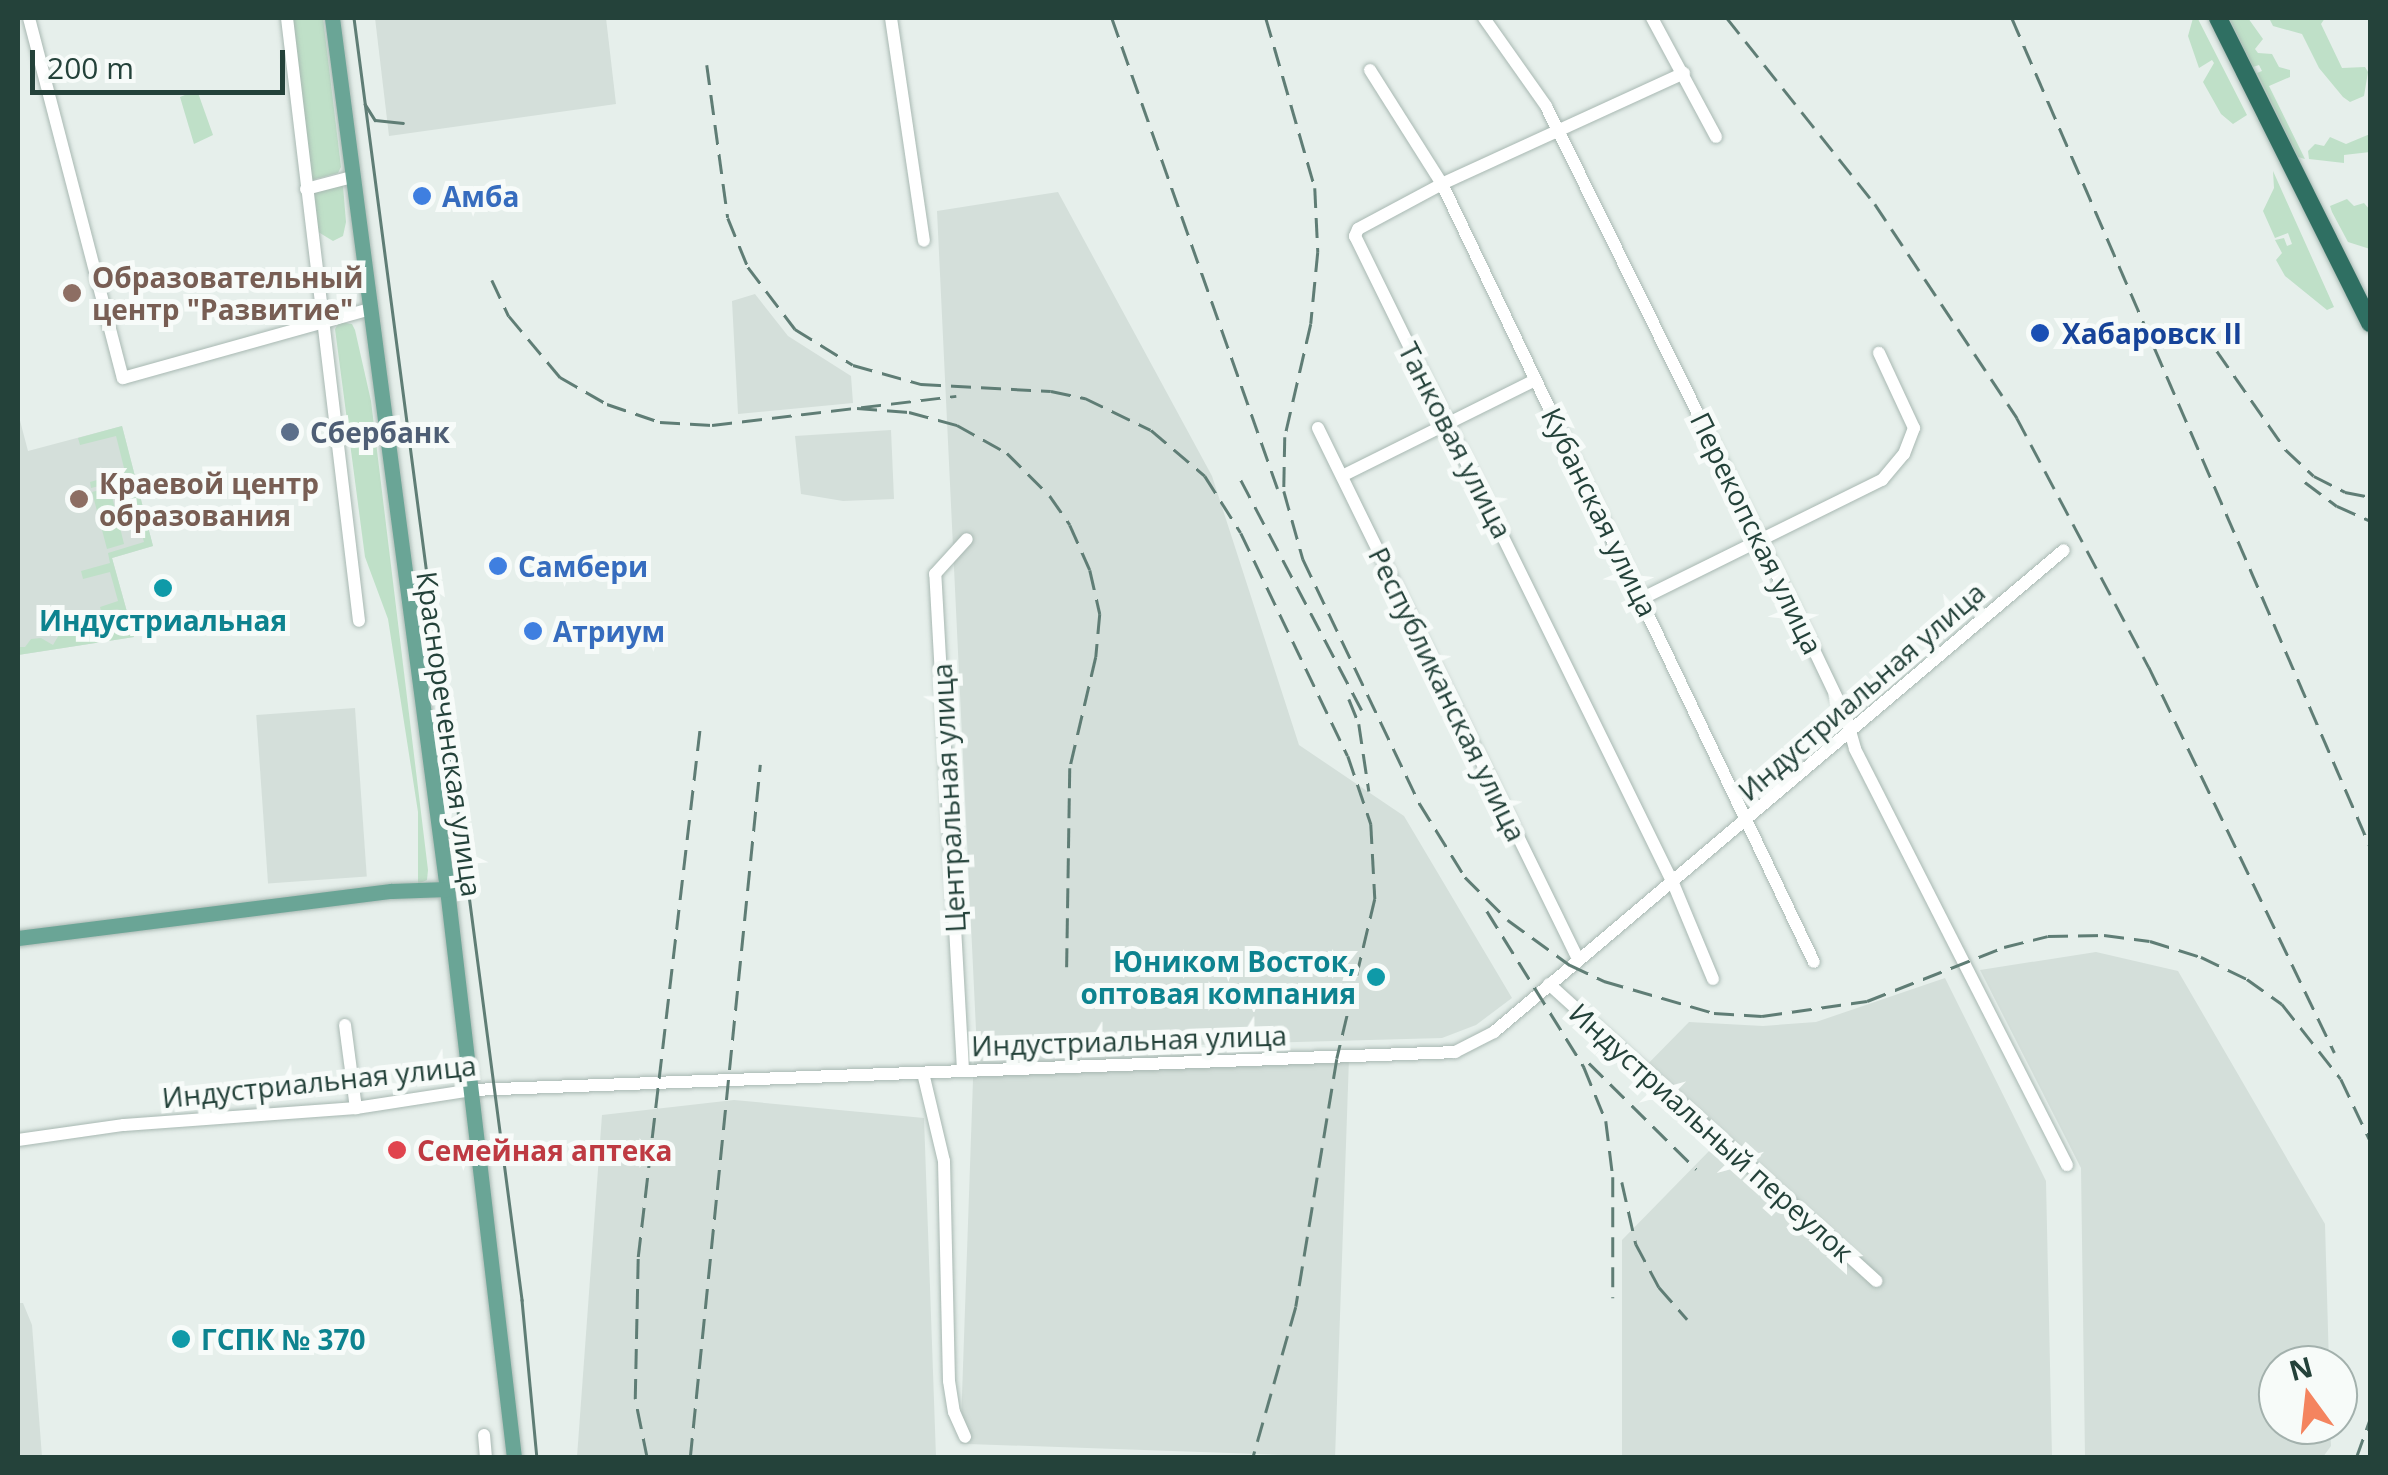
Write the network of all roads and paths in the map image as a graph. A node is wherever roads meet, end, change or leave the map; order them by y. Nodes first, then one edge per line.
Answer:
1 (29, 18) edge
2 (287, 18) edge
3 (332, 18) edge
4 (891, 18) edge
5 (1484, 18) edge
6 (1652, 18) edge
7 (2218, 18) edge
8 (1370, 70) dead end
9 (1684, 73) junction
10 (1557, 128) junction
11 (1716, 137) dead end
12 (352, 177) junction
13 (1442, 184) junction
14 (306, 189) junction
15 (924, 241) dead end
16 (2365, 298) edge
17 (368, 310) junction
18 (321, 323) junction
19 (2370, 324) edge
20 (1879, 354) dead end
21 (1535, 380) junction
22 (1448, 424) junction
23 (1318, 428) dead end
24 (1342, 476) junction
25 (967, 538) dead end
26 (1762, 541) junction
27 (2064, 550) dead end
28 (1642, 598) junction
29 (359, 620) dead end
30 (1850, 734) junction
31 (1748, 821) junction
32 (1673, 883) junction
33 (447, 888) junction
34 (18, 938) edge
35 (1578, 959) junction
36 (1814, 962) dead end
37 (1713, 979) dead end
38 (1549, 984) junction
39 (346, 1025) dead end
40 (963, 1070) junction
41 (923, 1073) junction
42 (472, 1090) junction
43 (356, 1108) junction
44 (18, 1140) edge
45 (2067, 1165) dead end
46 (1876, 1281) dead end
47 (484, 1434) dead end
48 (965, 1437) dead end
49 (486, 1458) edge
50 (514, 1458) edge

1 - 18 street
2 - 14 street
3 - 12 main road, Краснореченская улица
4 - 15 street
5 - 10 street, Перекопская улица
6 - 9 street
7 - 16 highway
8 - 13 street, Кубанская улица
9 - 10 street, Танковая улица
9 - 11 street
10 - 13 street, Танковая улица
10 - 26 street, Перекопская улица
12 - 14 street
12 - 17 main road, Краснореченская улица
13 - 21 street, Кубанская улица
13 - 22 street, Танковая улица
14 - 18 street
16 - 19 highway
17 - 18 street
17 - 33 main road, Краснореченская улица
18 - 29 street
20 - 26 street
21 - 22 street
21 - 28 street, Кубанская улица
22 - 24 street
22 - 32 street, Танковая улица
23 - 24 street, Республиканская улица
24 - 35 street, Республиканская улица
25 - 40 street, Центральная улица
26 - 28 street
26 - 30 street, Перекопская улица
27 - 30 street, Индустриальная улица
28 - 31 street, Кубанская улица
30 - 31 street, Индустриальная улица
30 - 45 street, Перекопская улица
31 - 32 street, Индустриальная улица
31 - 36 street, Кубанская улица
32 - 35 street, Индустриальная улица
32 - 37 street, Танковая улица
33 - 34 main road
33 - 42 main road, Краснореченская улица
35 - 38 street, Индустриальная улица
38 - 40 street, Индустриальная улица
38 - 46 street, Индустриальный переулок
39 - 43 street
40 - 41 street, Индустриальная улица
41 - 42 street, Индустриальная улица
41 - 48 street
42 - 43 street, Индустриальная улица
42 - 50 main road, Краснореченская улица
43 - 44 street, Индустриальная улица
47 - 49 street

